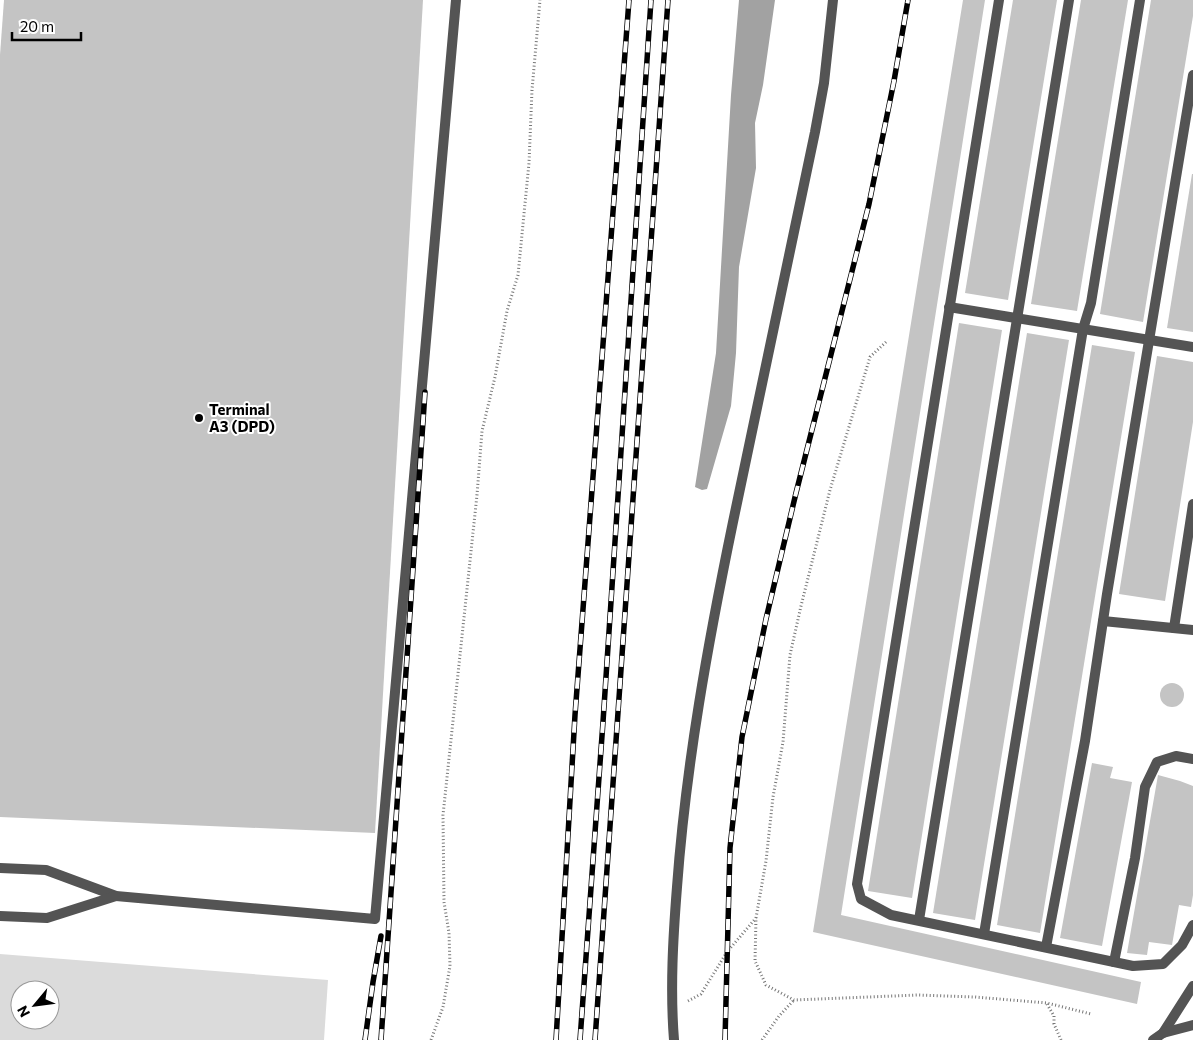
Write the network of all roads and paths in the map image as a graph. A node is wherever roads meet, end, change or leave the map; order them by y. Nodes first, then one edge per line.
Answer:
1 (456, 0) edge
2 (540, 0) edge
3 (833, 0) edge
4 (999, 0) edge
5 (1069, 0) edge
6 (1140, 0) edge
7 (1193, 75) edge
8 (949, 307) junction
9 (1017, 318) junction
10 (1083, 329) junction
11 (1149, 340) junction
12 (886, 342) dead end
13 (1193, 347) edge
14 (1193, 504) edge
15 (1103, 621) junction
16 (1174, 628) junction
17 (1193, 630) edge
18 (1193, 759) edge
19 (0, 868) edge
20 (116, 896) junction
21 (0, 916) edge
22 (756, 918) junction
23 (919, 920) junction
24 (1193, 925) edge
25 (984, 934) junction
26 (1046, 947) junction
27 (1114, 962) junction
28 (1193, 986) edge
29 (794, 1000) junction
30 (1047, 1003) junction
31 (671, 1010) junction
32 (1091, 1014) dead end
33 (1193, 1025) edge
34 (1163, 1033) junction
35 (431, 1040) edge
36 (674, 1040) edge
37 (762, 1040) edge
38 (1061, 1040) edge
39 (1153, 1040) edge

1 - 20 street
2 - 35 path
3 - 31 street
4 - 8 street
5 - 9 street
6 - 10 street
7 - 11 street
8 - 9 street
8 - 23 street
9 - 10 street
9 - 23 street
10 - 11 street
10 - 25 street
11 - 13 street
11 - 15 street
12 - 22 path
14 - 16 street
15 - 16 street
15 - 26 street
16 - 17 street
18 - 27 street
19 - 20 street
20 - 21 street
22 - 29 path
22 - 31 path
23 - 25 street
24 - 27 street
25 - 26 street
26 - 27 street
28 - 34 street
29 - 30 path
29 - 37 path
30 - 32 path
30 - 38 path
31 - 36 street
33 - 34 street
34 - 39 street

